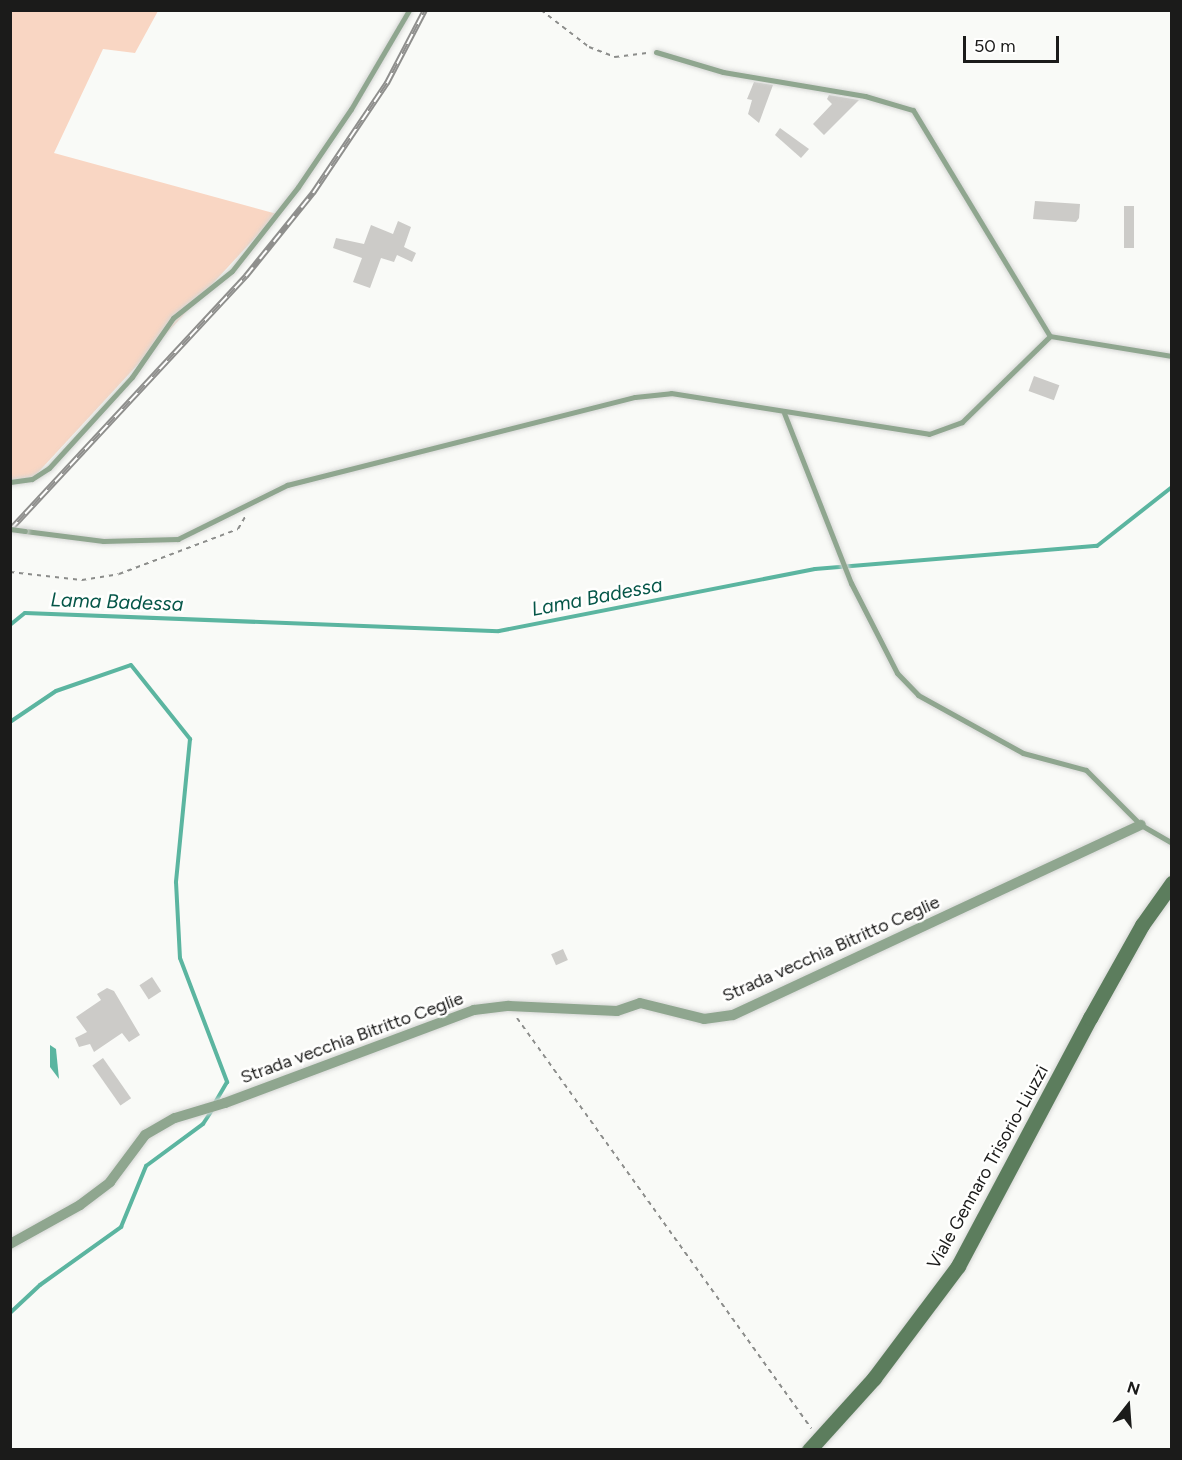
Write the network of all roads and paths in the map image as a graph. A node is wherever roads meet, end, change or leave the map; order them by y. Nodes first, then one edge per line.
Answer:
1 (409, 10) edge
2 (541, 10) edge
3 (656, 52) joint
4 (1050, 336) junction
5 (1172, 356) edge
6 (784, 413) junction
7 (10, 482) edge
8 (249, 506) junction
9 (10, 529) edge
10 (10, 572) edge
11 (1140, 825) junction
12 (1172, 843) edge
13 (1172, 883) edge
14 (509, 1006) junction
15 (10, 1244) edge
16 (822, 1436) junction
17 (809, 1449) edge

1 - 7 lane
2 - 3 path
3 - 4 lane
4 - 5 lane
4 - 6 lane
6 - 8 lane
6 - 11 lane
8 - 9 lane, bridge
8 - 10 path
11 - 12 lane
11 - 14 street, Strada vecchia Bitritto Ceglie
13 - 16 main road, Viale Gennaro Trisorio-Liuzzi
14 - 15 street, Strada vecchia Bitritto Ceglie
14 - 16 path
16 - 17 main road, Viale Gennaro Trisorio-Liuzzi

